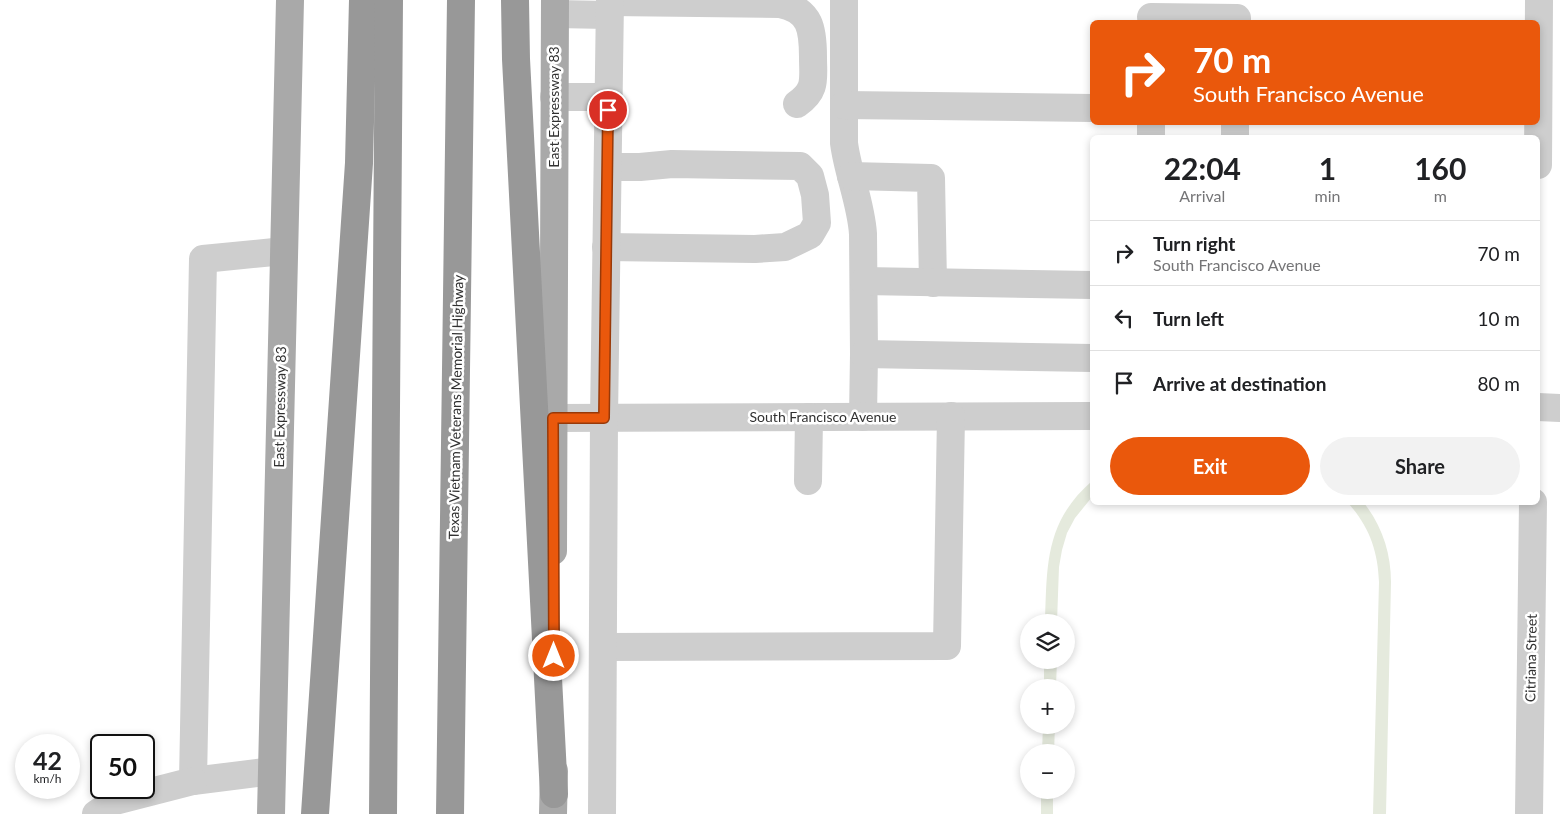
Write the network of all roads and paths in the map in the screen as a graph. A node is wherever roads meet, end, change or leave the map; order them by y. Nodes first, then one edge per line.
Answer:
1 (290, 0) edge
2 (363, 0) edge
3 (389, 0) edge
4 (461, 0) edge
5 (515, 0) edge
6 (844, 0) edge
7 (1540, 0) edge
8 (609, 6) edge
9 (555, 7) edge
10 (1151, 13) edge
11 (1237, 20) edge
12 (1540, 20) edge
13 (608, 96) junction
14 (554, 97) junction
15 (796, 104) dead end
16 (844, 106) junction
17 (1090, 108) edge
18 (608, 167) junction
19 (640, 167) junction
20 (849, 167) junction
21 (810, 176) junction
22 (606, 247) junction
23 (684, 247) junction
24 (284, 251) junction
25 (864, 281) junction
26 (933, 283) junction
27 (1090, 285) edge
28 (864, 354) junction
29 (1090, 358) edge
30 (1540, 408) edge
31 (1560, 408) edge
32 (951, 416) junction
33 (1090, 416) edge
34 (809, 417) junction
35 (863, 417) junction
36 (553, 418) junction
37 (604, 418) junction
38 (808, 481) dead end
39 (1534, 505) edge
40 (603, 646) junction
41 (272, 771) junction
42 (193, 780) junction
43 (554, 804) edge
44 (96, 814) edge
45 (270, 814) edge
46 (315, 814) edge
47 (383, 814) edge
48 (450, 814) edge
49 (602, 814) edge
50 (1529, 814) edge

1 - 24 main road, East Expressway 83
2 - 46 highway
3 - 47 highway
4 - 48 highway, Texas Vietnam Veterans Memorial Highway
5 - 43 highway
6 - 16 street
7 - 12 street
8 - 9 street
8 - 13 street
8 - 15 street
9 - 14 main road, East Expressway 83
10 - 11 street
13 - 14 street
13 - 18 street
14 - 36 main road, East Expressway 83
16 - 17 street
16 - 20 street
18 - 19 street
18 - 22 street
19 - 21 street
19 - 23 street
20 - 21 street
20 - 25 street
20 - 26 street
21 - 23 street
22 - 23 street
22 - 37 street
24 - 41 main road, East Expressway 83
24 - 42 street
25 - 26 street
25 - 28 street
26 - 27 street
28 - 29 street
28 - 35 street
30 - 31 street
32 - 33 street, South Francisco Avenue
32 - 35 street, South Francisco Avenue
32 - 40 street
34 - 35 street, South Francisco Avenue
34 - 37 street, South Francisco Avenue
34 - 38 street
36 - 37 street, South Francisco Avenue
36 - 43 main road, East Expressway 83
37 - 40 street
39 - 50 street, Citriana Street
40 - 49 street
41 - 42 street
41 - 45 main road, East Expressway 83
42 - 44 street

